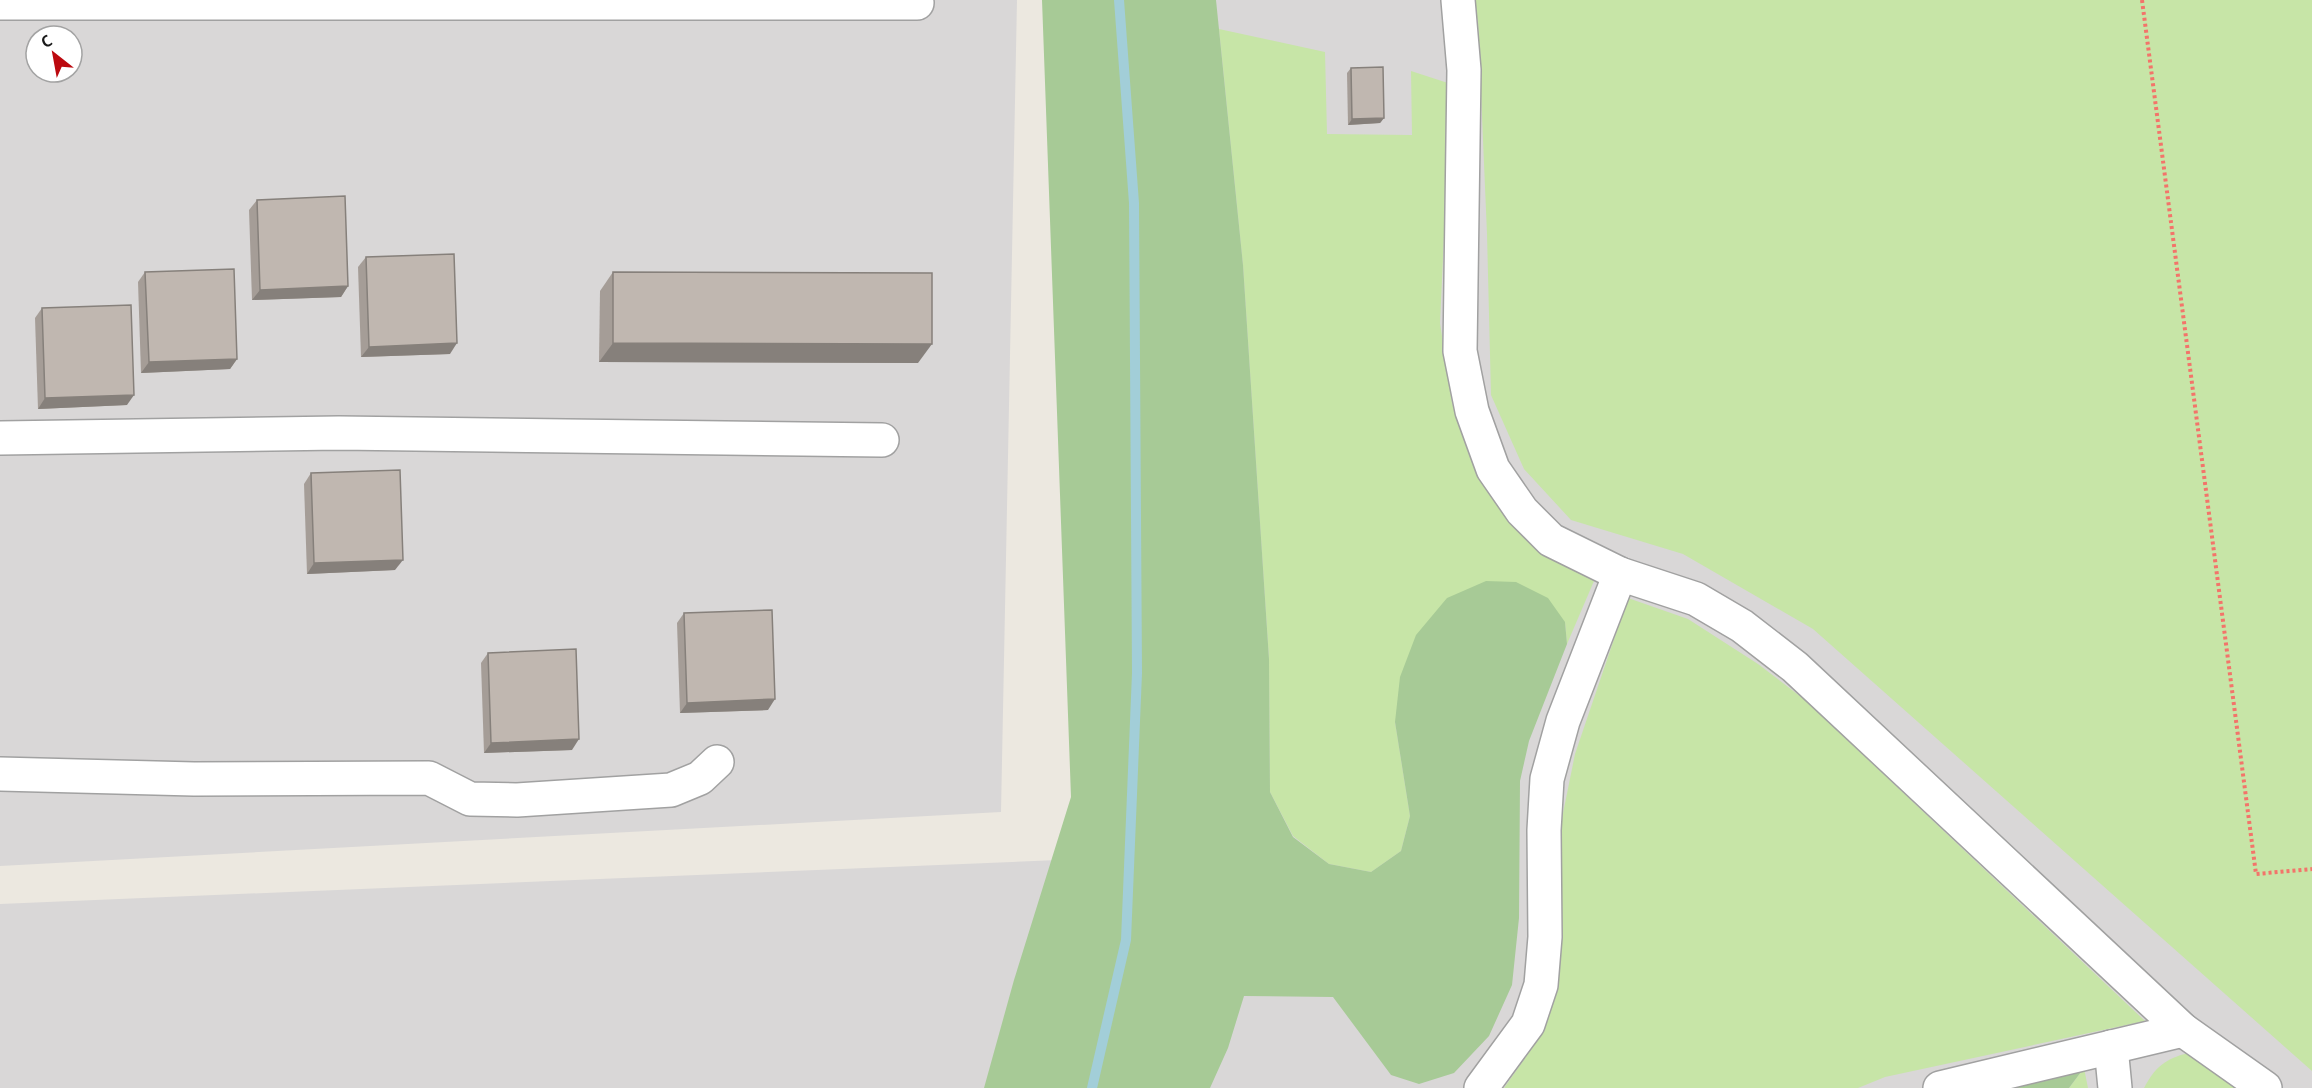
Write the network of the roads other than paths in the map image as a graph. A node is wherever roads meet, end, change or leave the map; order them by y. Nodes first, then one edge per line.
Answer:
1 (1458, 0) edge
2 (0, 3) edge
3 (917, 3) dead end
4 (0, 438) edge
5 (882, 440) dead end
6 (1620, 574) junction
7 (717, 762) dead end
8 (0, 774) edge
9 (2183, 1030) junction
10 (2111, 1047) junction
11 (1481, 1088) edge
12 (1940, 1088) edge
13 (2115, 1088) edge
14 (2265, 1088) edge

1 - 6 street
2 - 3 street
4 - 5 street
6 - 9 street
6 - 11 street
7 - 8 street
9 - 10 street
9 - 14 street
10 - 12 street
10 - 13 street

